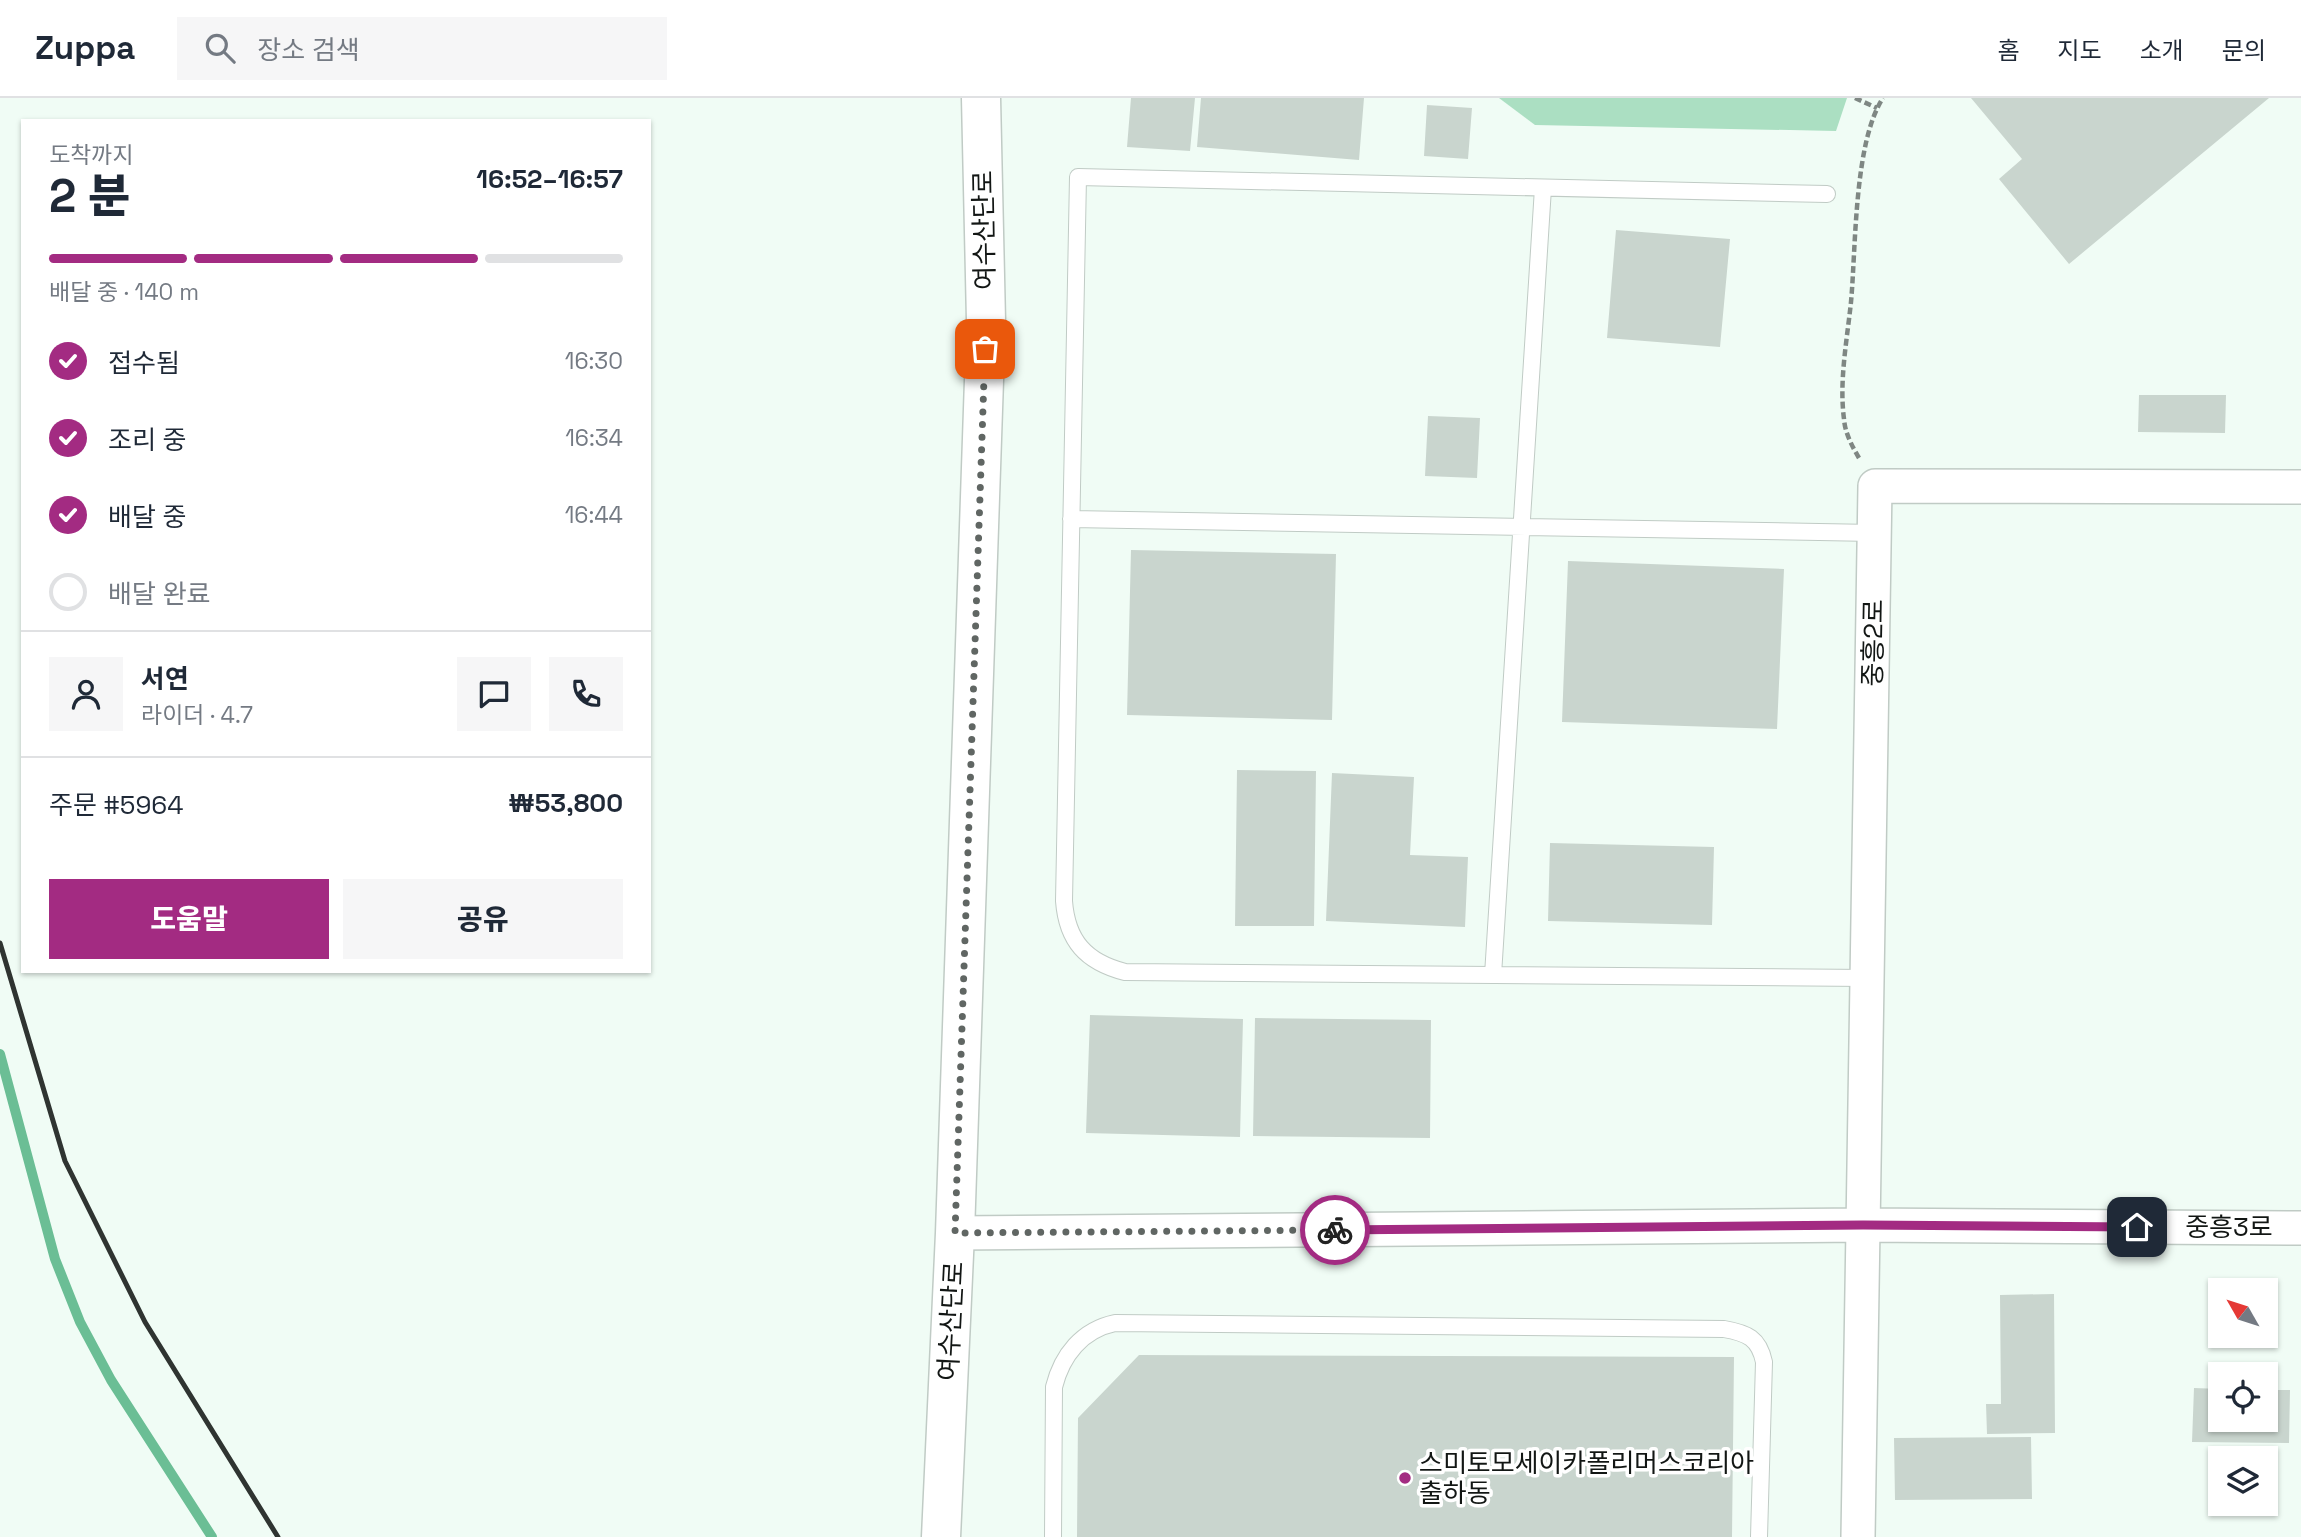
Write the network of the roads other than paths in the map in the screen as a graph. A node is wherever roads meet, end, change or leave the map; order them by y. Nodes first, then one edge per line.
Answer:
1 (981, 98) edge
2 (1543, 188) junction
3 (1828, 194) dead end
4 (2301, 487) edge
5 (1071, 519) junction
6 (1521, 527) junction
7 (1874, 533) junction
8 (1493, 975) junction
9 (1867, 978) junction
10 (1863, 1225) junction
11 (2301, 1228) edge
12 (955, 1233) junction
13 (941, 1537) edge
14 (1053, 1537) edge
15 (1759, 1537) edge
16 (1858, 1537) edge

1 - 12 street, 여수산단로
2 - 3 lane
2 - 5 lane
2 - 6 lane
4 - 7 street, 중흥2로
5 - 6 lane
5 - 8 lane
6 - 7 lane
6 - 8 lane
7 - 9 street, 중흥2로
8 - 9 lane
9 - 10 street, 중흥2로
10 - 11 street, 중흥3로
10 - 12 street, 중흥3로
10 - 16 street
12 - 13 street, 여수산단로
14 - 15 lane

